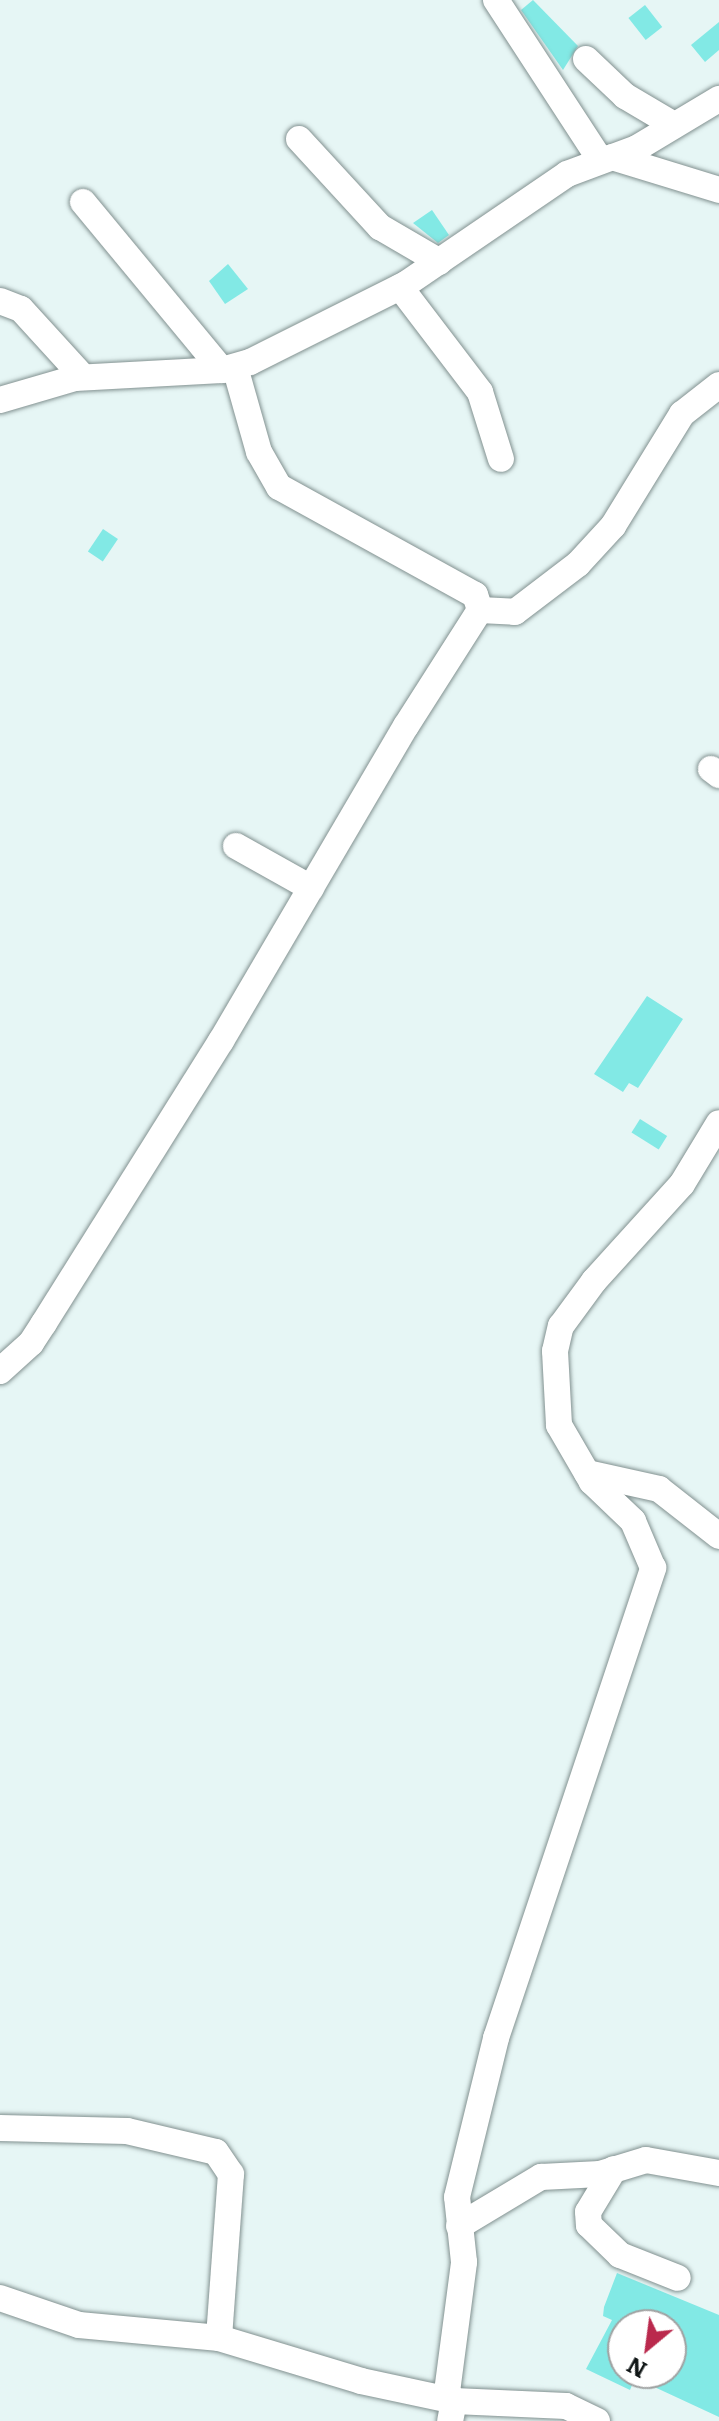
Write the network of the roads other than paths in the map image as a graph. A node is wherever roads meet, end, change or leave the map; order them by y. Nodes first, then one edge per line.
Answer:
1 (496, 0) edge
2 (586, 59) dead end
3 (719, 99) edge
4 (674, 125) junction
5 (299, 139) dead end
6 (606, 159) junction
7 (719, 190) edge
8 (83, 202) dead end
9 (440, 262) junction
10 (400, 287) junction
11 (0, 301) edge
12 (229, 368) junction
13 (83, 377) junction
14 (719, 385) edge
15 (0, 400) edge
16 (501, 459) dead end
17 (480, 610) junction
18 (236, 846) dead end
19 (311, 888) junction
20 (719, 1123) edge
21 (0, 1371) edge
22 (587, 1473) junction
23 (719, 1536) edge
24 (0, 2128) edge
25 (614, 2169) junction
26 (719, 2173) edge
27 (459, 2226) junction
28 (678, 2278) dead end
29 (0, 2298) edge
30 (219, 2338) junction
31 (452, 2411) edge
32 (597, 2421) edge

1 - 6 street
2 - 4 street
3 - 4 street
4 - 6 street
5 - 9 street
6 - 7 street
6 - 9 street
8 - 12 street
9 - 10 street
10 - 12 street
10 - 16 street
11 - 13 street
12 - 13 street
12 - 17 street
13 - 15 street
14 - 17 street
17 - 19 street
18 - 19 street
19 - 21 street
20 - 22 street
22 - 23 street
22 - 27 street
24 - 30 street
25 - 26 street
25 - 27 street
25 - 28 street
27 - 31 street
29 - 30 street
30 - 31 street
31 - 32 street

